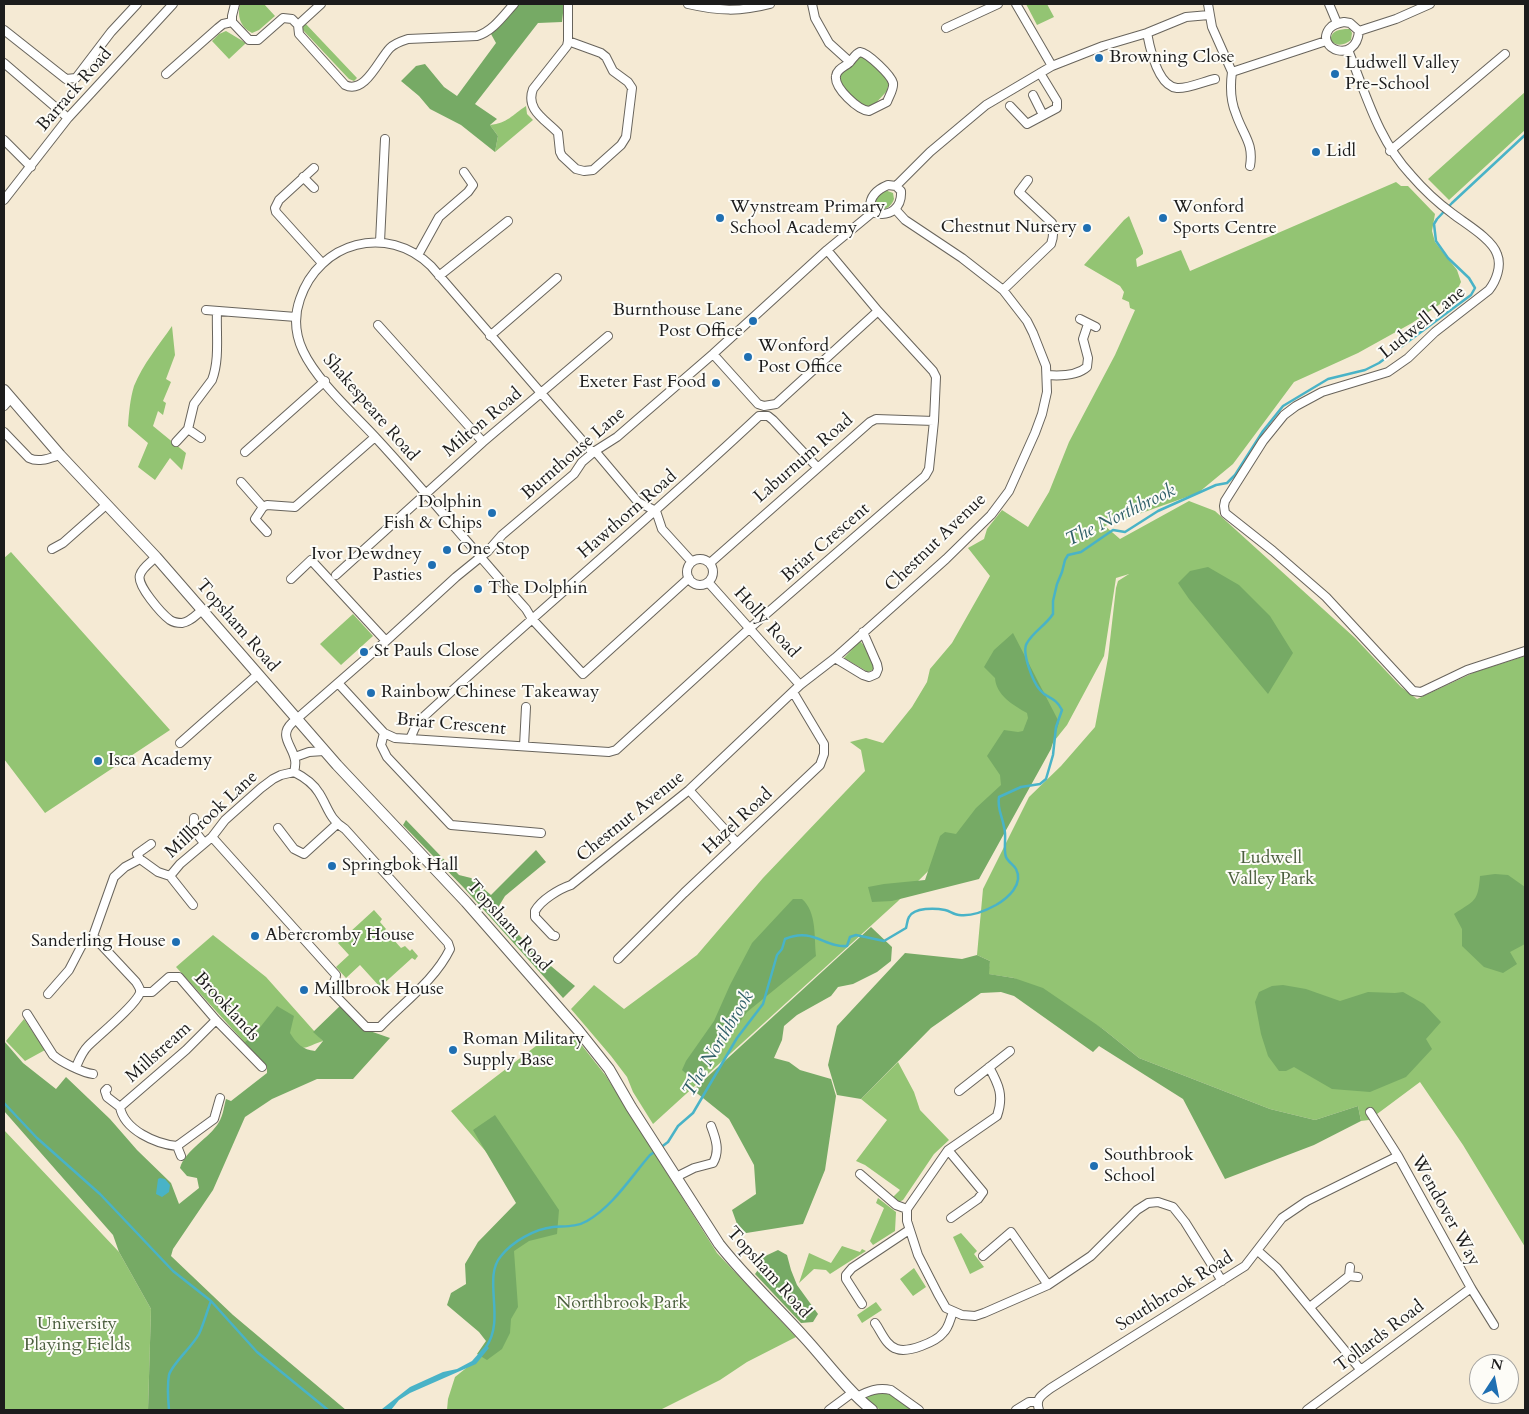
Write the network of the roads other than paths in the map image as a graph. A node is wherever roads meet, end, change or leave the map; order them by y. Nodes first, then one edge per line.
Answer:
1 (137, 4) edge
2 (174, 4) edge
3 (235, 4) edge
4 (321, 4) edge
5 (514, 4) edge
6 (568, 4) edge
7 (688, 4) edge
8 (770, 4) edge
9 (812, 4) edge
10 (998, 4) edge
11 (1016, 4) edge
12 (1208, 4) edge
13 (1329, 4) edge
14 (1430, 4) edge
15 (1209, 15) junction
16 (232, 22) junction
17 (1337, 23) junction
18 (298, 25) junction
19 (946, 28) dead end
20 (4, 30) edge
21 (1359, 32) junction
22 (1147, 33) junction
23 (568, 41) junction
24 (1326, 41) junction
25 (1348, 50) junction
26 (1505, 54) dead end
27 (850, 62) junction
28 (4, 63) edge
29 (1052, 66) junction
30 (1232, 72) junction
31 (1040, 73) junction
32 (166, 74) dead end
33 (1215, 79) dead end
34 (1033, 95) dead end
35 (1010, 106) dead end
36 (1043, 115) junction
37 (68, 118) junction
38 (385, 139) dead end
39 (4, 140) edge
40 (1390, 151) junction
41 (1250, 166) dead end
42 (30, 167) junction
43 (314, 168) dead end
44 (464, 172) dead end
45 (303, 177) junction
46 (1028, 180) dead end
47 (896, 186) junction
48 (314, 188) dead end
49 (4, 200) edge
50 (895, 210) junction
51 (873, 212) junction
52 (508, 220) dead end
53 (380, 242) junction
54 (827, 250) junction
55 (418, 255) junction
56 (322, 263) junction
57 (439, 276) junction
58 (557, 278) dead end
59 (1003, 290) junction
60 (206, 310) dead end
61 (217, 311) junction
62 (878, 311) junction
63 (296, 317) junction
64 (1080, 319) dead end
65 (378, 325) dead end
66 (490, 336) junction
67 (608, 336) dead end
68 (713, 354) junction
69 (1047, 375) junction
70 (324, 381) junction
71 (4, 390) edge
72 (541, 394) junction
73 (8, 402) edge
74 (934, 421) junction
75 (188, 429) junction
76 (4, 432) edge
77 (375, 437) junction
78 (201, 438) dead end
79 (176, 442) dead end
80 (483, 442) junction
81 (245, 452) dead end
82 (594, 452) junction
83 (60, 455) junction
84 (817, 467) junction
85 (241, 482) dead end
86 (425, 493) junction
87 (106, 505) junction
88 (263, 507) junction
89 (656, 511) junction
90 (267, 532) dead end
91 (52, 549) dead end
92 (481, 556) junction
93 (156, 558) junction
94 (692, 562) junction
95 (710, 563) junction
96 (336, 575) dead end
97 (689, 578) junction
98 (291, 579) dead end
99 (708, 582) junction
100 (202, 610) junction
101 (532, 619) junction
102 (750, 628) junction
103 (863, 632) junction
104 (386, 641) junction
105 (1525, 651) edge
106 (835, 658) junction
107 (257, 676) junction
108 (338, 683) junction
109 (800, 685) junction
110 (793, 692) junction
111 (526, 707) dead end
112 (296, 719) junction
113 (384, 733) junction
114 (410, 739) junction
115 (180, 743) dead end
116 (524, 746) junction
117 (324, 751) junction
118 (295, 757) junction
119 (294, 772) junction
120 (689, 790) junction
121 (194, 818) dead end
122 (337, 824) junction
123 (278, 828) dead end
124 (540, 832) dead end
125 (212, 837) junction
126 (204, 843) junction
127 (737, 843) junction
128 (151, 844) dead end
129 (138, 857) junction
130 (170, 876) junction
131 (193, 905) dead end
132 (314, 935) dead end
133 (93, 936) junction
134 (555, 936) dead end
135 (305, 941) junction
136 (618, 959) dead end
137 (140, 992) junction
138 (48, 994) dead end
139 (26, 1014) dead end
140 (216, 1020) junction
141 (1010, 1051) dead end
142 (76, 1067) junction
143 (262, 1067) dead end
144 (989, 1067) junction
145 (93, 1074) dead end
146 (107, 1089) dead end
147 (959, 1091) dead end
148 (220, 1098) dead end
149 (120, 1107) junction
150 (1370, 1112) dead end
151 (711, 1126) dead end
152 (177, 1146) junction
153 (950, 1148) junction
154 (181, 1156) dead end
155 (1398, 1156) junction
156 (860, 1174) dead end
157 (676, 1177) junction
158 (907, 1210) junction
159 (951, 1218) dead end
160 (910, 1230) junction
161 (1258, 1251) junction
162 (983, 1256) dead end
163 (1350, 1267) dead end
164 (1349, 1276) junction
165 (1358, 1277) dead end
166 (1222, 1281) junction
167 (1048, 1285) junction
168 (1471, 1288) junction
169 (862, 1304) dead end
170 (1310, 1307) junction
171 (953, 1312) junction
172 (875, 1323) dead end
173 (1494, 1325) dead end
174 (1360, 1370) junction
175 (855, 1395) junction
176 (1037, 1402) junction
177 (829, 1410) edge
178 (872, 1410) edge
179 (919, 1410) edge
180 (1016, 1410) edge
181 (1039, 1410) edge
182 (1307, 1410) edge

1 - 20 street
2 - 37 street, Barrack Road
3 - 16 street
4 - 18 street
5 - 18 street
6 - 23 street
7 - 8 street
9 - 27 street
10 - 19 street
11 - 29 street
12 - 15 street
13 - 17 street
14 - 21 street
15 - 22 street
15 - 30 street
16 - 18 street
16 - 32 street
17 - 21 street
17 - 24 street
21 - 25 street
22 - 29 street
22 - 33 street
23 - 23 street
24 - 25 street
24 - 30 street
25 - 40 street, Ludwell Lane
26 - 40 street
27 - 27 street
28 - 37 street
29 - 31 street
30 - 41 street
31 - 36 street
31 - 47 street
34 - 36 street
35 - 36 street
37 - 42 street, Barrack Road
38 - 53 street
39 - 42 street
40 - 105 street, Ludwell Lane
42 - 49 street, Barrack Road
43 - 45 street
44 - 55 street
45 - 48 street
45 - 56 street
46 - 59 street
47 - 50 street
47 - 51 street
50 - 51 street
50 - 59 street, Chestnut Avenue
51 - 54 street, Burnthouse Lane
52 - 57 street
53 - 55 street, Shakespeare Road
53 - 56 street, Shakespeare Road
54 - 62 street, Briar Crescent
54 - 68 street, Burnthouse Lane
55 - 57 street, Shakespeare Road
56 - 63 street, Shakespeare Road
57 - 66 street, Shakespeare Road
58 - 66 street
59 - 69 street, Chestnut Avenue
60 - 61 street
61 - 63 street
61 - 75 street
62 - 68 street
62 - 74 street, Briar Crescent
63 - 70 street, Shakespeare Road
64 - 69 street
65 - 80 street
66 - 72 street, Shakespeare Road
67 - 72 street, Milton Road
68 - 82 street, Burnthouse Lane
69 - 103 street, Chestnut Avenue
70 - 77 street, Shakespeare Road
70 - 81 street
71 - 73 main road, Topsham Road
72 - 80 street, Milton Road
72 - 82 street, Shakespeare Road
73 - 83 main road, Topsham Road
74 - 84 street, Laburnum Road
74 - 102 street, Briar Crescent
75 - 78 street
75 - 79 street
76 - 83 street
77 - 86 street, Shakespeare Road
77 - 88 street
80 - 86 street, Milton Road
82 - 89 street
82 - 92 street, Burnthouse Lane
83 - 87 main road, Topsham Road
84 - 89 street, Hawthorn Road
84 - 95 street, Laburnum Road
85 - 88 street
86 - 92 street, Shakespeare Road
86 - 96 street, Milton Road
87 - 91 street
87 - 93 main road, Topsham Road
88 - 90 street
89 - 94 street
89 - 101 street, Hawthorn Road
92 - 101 street, Shakespeare Road
92 - 104 street, Burnthouse Lane
93 - 100 main road, Topsham Road
93 - 100 street
94 - 95 street
94 - 97 street
95 - 99 street
97 - 99 street
97 - 101 street, Shakespeare Road
98 - 104 street
99 - 102 street, Holly Road
100 - 107 main road, Topsham Road
101 - 114 street, Hawthorn Road
102 - 109 street, Holly Road
102 - 116 street, Briar Crescent
103 - 106 street, Chestnut Avenue
103 - 106 street
104 - 108 street, Burnthouse Lane
106 - 109 street, Chestnut Avenue
107 - 112 main road, Topsham Road
107 - 115 street
108 - 112 street, Burnthouse Lane
108 - 113 street, Briar Crescent
109 - 110 street, Chestnut Avenue
110 - 120 street, Chestnut Avenue
110 - 127 street, Hazel Road
111 - 116 street, Briar Crescent
112 - 117 main road, Topsham Road
112 - 118 street
113 - 114 street, Briar Crescent
113 - 124 street
114 - 116 street, Briar Crescent
117 - 118 street
117 - 157 main road, Topsham Road
118 - 119 street
119 - 122 street
119 - 125 street, Millbrook Lane
120 - 127 street
120 - 134 street, Chestnut Avenue
121 - 126 street
122 - 123 street
122 - 135 street
125 - 126 street, Millbrook Lane
125 - 135 street
126 - 130 street, Millbrook Lane
127 - 136 street, Hazel Road
128 - 129 street
129 - 130 street, Millbrook Lane
129 - 133 street, Millbrook Lane
130 - 131 street
132 - 135 street
133 - 137 street
133 - 138 street, Millbrook Lane
137 - 140 street, Brooklands
137 - 142 street
139 - 142 street
140 - 143 street, Brooklands
140 - 149 street, Millstream
141 - 144 street
142 - 145 street
144 - 147 street
144 - 153 street
146 - 149 street, Millstream
148 - 152 street
149 - 152 street, Millstream
150 - 155 street, Wendover Way
151 - 157 street
152 - 154 street
153 - 158 street
153 - 159 street
155 - 161 street, Southbrook Road
155 - 168 street, Wendover Way
156 - 158 street
157 - 175 main road, Topsham Road
158 - 160 street
160 - 169 street
160 - 171 street
161 - 166 street, Southbrook Road
161 - 170 street
162 - 167 street
163 - 164 street
164 - 165 street
164 - 170 street
166 - 167 street
166 - 176 street, Southbrook Road
167 - 171 street
168 - 173 street, Wendover Way
168 - 174 street, Tollards Road
170 - 174 street
171 - 172 street
174 - 182 street, Tollards Road
175 - 177 street
175 - 178 main road, Topsham Road
175 - 179 street
176 - 180 street, Southbrook Road
176 - 181 street

